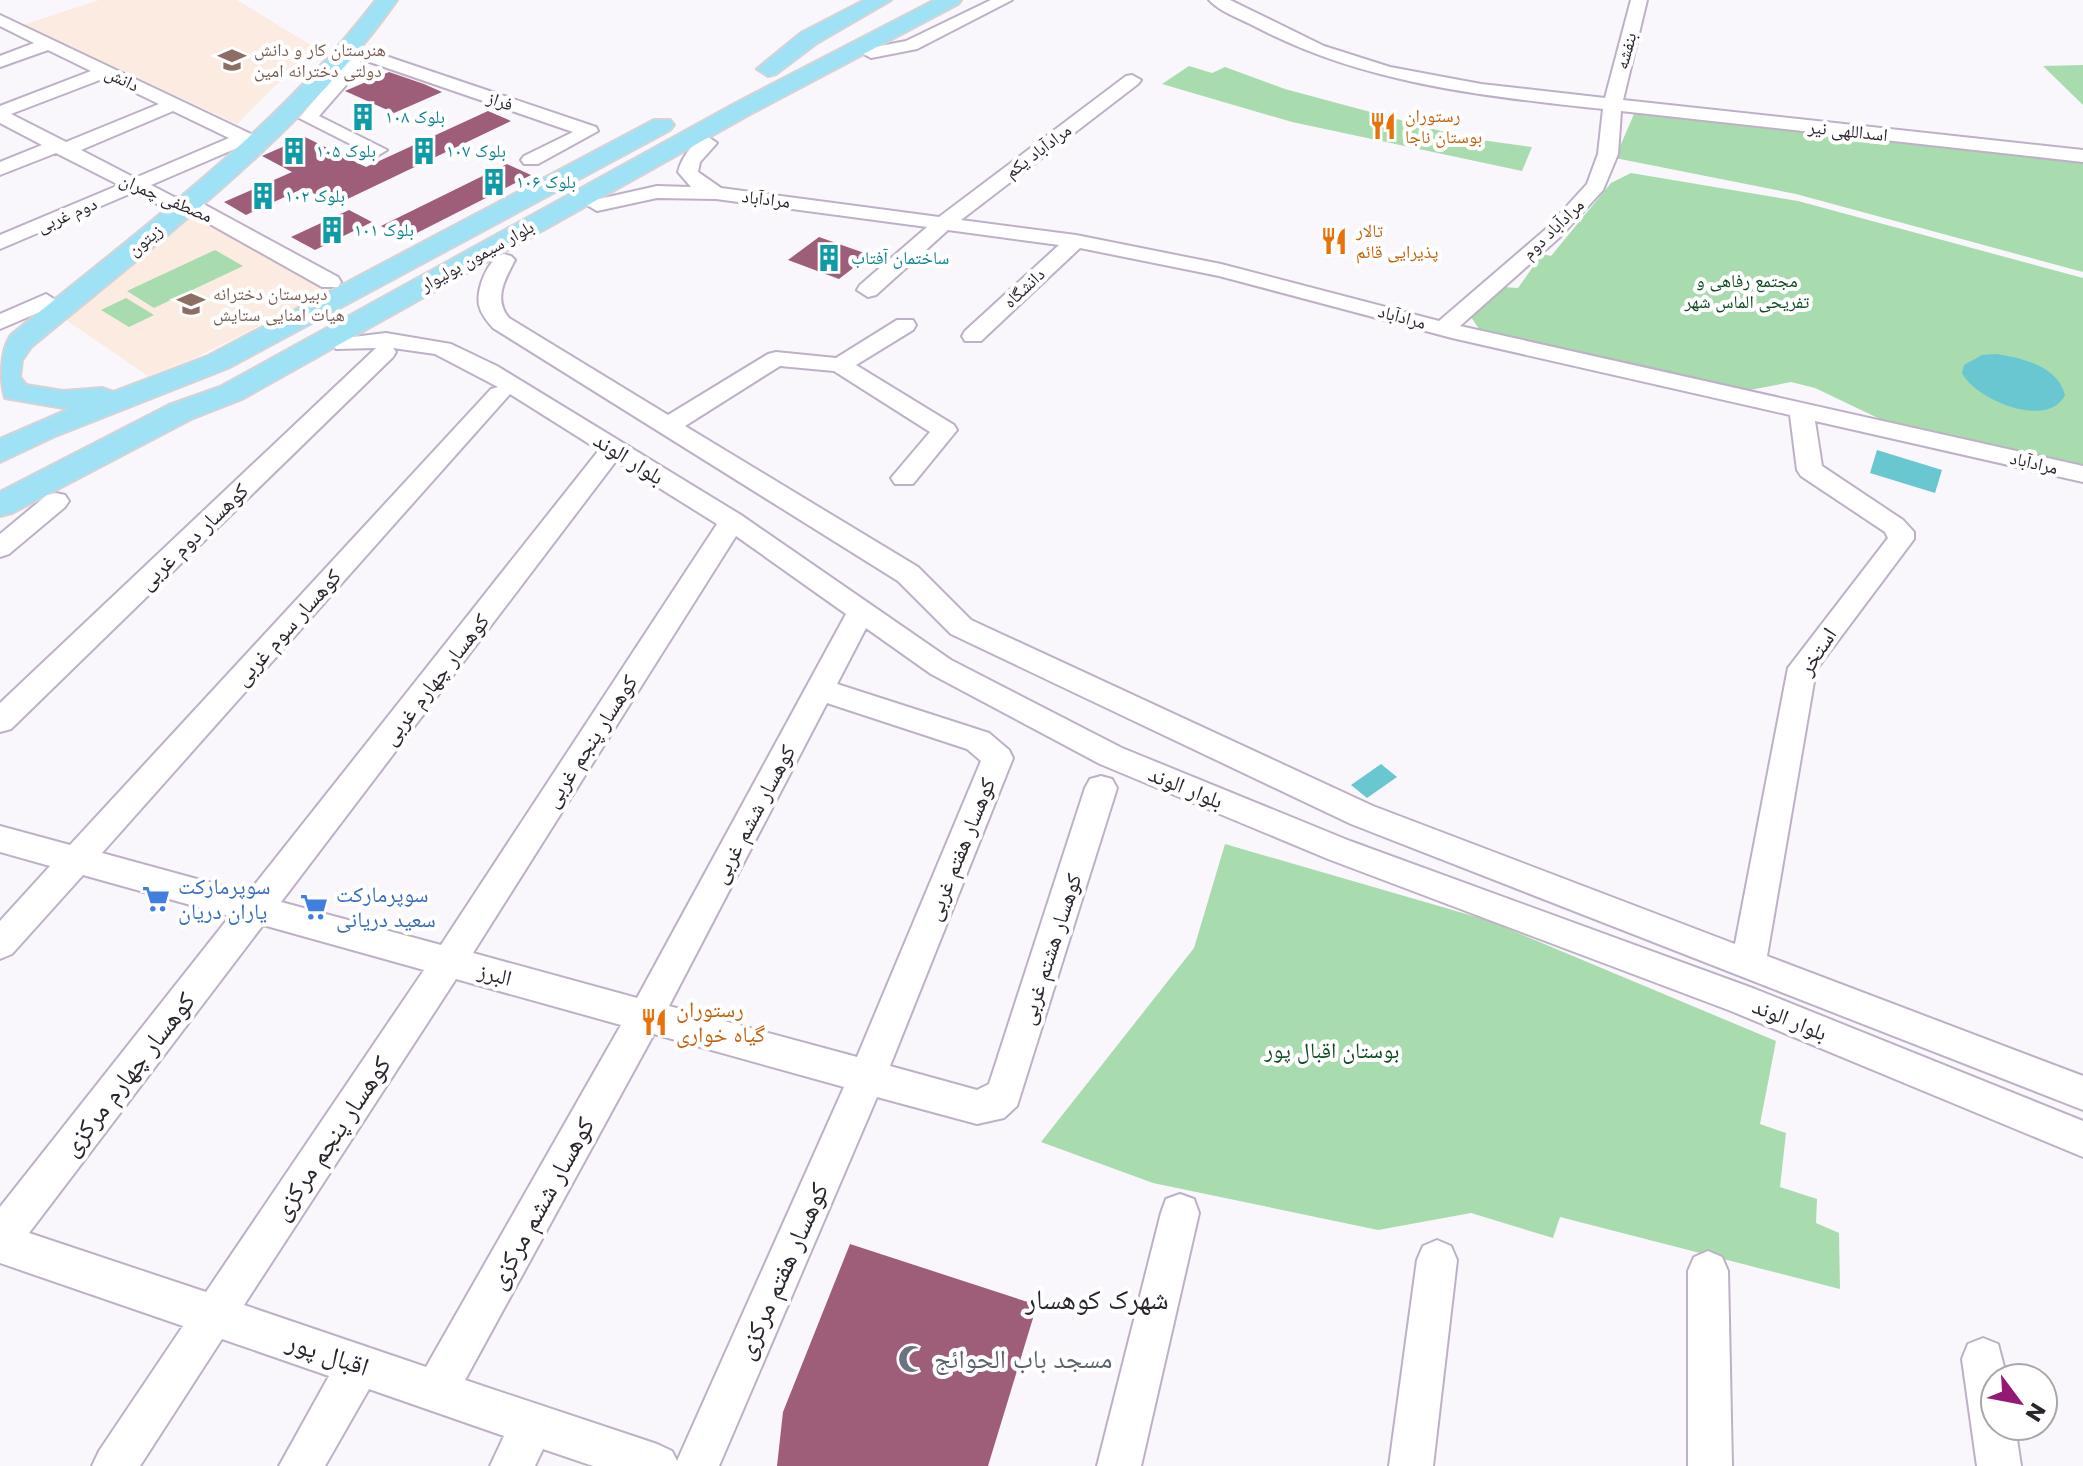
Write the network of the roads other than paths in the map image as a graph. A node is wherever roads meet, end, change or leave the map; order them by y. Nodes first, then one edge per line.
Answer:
1 (363, 0) edge
2 (387, 0) edge
3 (881, 0) edge
4 (898, 0) edge
5 (1004, 0) edge
6 (1217, 0) edge
7 (1639, 0) edge
8 (950, 1) edge
9 (0, 20) edge
10 (49, 43) junction
11 (350, 49) junction
12 (871, 53) junction
13 (0, 62) edge
14 (768, 69) junction
15 (106, 71) junction
16 (1132, 80) dead end
17 (1613, 103) junction
18 (174, 104) junction
19 (0, 114) edge
20 (244, 138) junction
21 (2083, 142) edge
22 (708, 143) junction
23 (60, 148) junction
24 (377, 150) dead end
25 (2083, 156) edge
26 (531, 160) dead end
27 (0, 169) edge
28 (133, 186) junction
29 (716, 193) junction
30 (180, 204) junction
31 (597, 205) junction
32 (945, 222) junction
33 (1076, 241) junction
34 (0, 243) edge
35 (504, 260) junction
36 (330, 282) dead end
37 (868, 290) dead end
38 (46, 301) junction
39 (0, 322) edge
40 (905, 325) dead end
41 (1444, 328) junction
42 (973, 336) dead end
43 (0, 338) edge
44 (344, 344) junction
45 (535, 347) junction
46 (385, 352) dead end
47 (283, 363) junction
48 (495, 365) junction
49 (840, 365) junction
50 (8, 394) edge
51 (137, 395) junction
52 (1801, 408) junction
53 (180, 412) junction
54 (666, 427) junction
55 (613, 448) junction
56 (0, 452) edge
57 (2083, 474) edge
58 (904, 478) dead end
59 (44, 495) junction
60 (0, 505) edge
61 (732, 521) junction
62 (0, 548) edge
63 (860, 613) junction
64 (819, 689) junction
65 (0, 721) edge
66 (1101, 788) dead end
67 (0, 839) edge
68 (76, 859) junction
69 (257, 909) junction
70 (0, 944) edge
71 (449, 961) junction
72 (1749, 962) junction
73 (646, 1015) junction
74 (868, 1075) junction
75 (2083, 1093) edge
76 (991, 1106) joint
77 (2083, 1139) edge
78 (1180, 1213) dead end
79 (0, 1241) edge
80 (1437, 1260) dead end
81 (1708, 1271) dead end
82 (212, 1315) junction
83 (1983, 1359) dead end
84 (359, 1365) junction
85 (436, 1391) junction
86 (533, 1424) junction
87 (114, 1466) edge
88 (301, 1466) edge
89 (512, 1466) edge
90 (657, 1466) edge
91 (697, 1466) edge
92 (1119, 1466) edge
93 (1411, 1466) edge
94 (1710, 1466) edge
95 (1999, 1466) edge

1 - 20 main road, زیتون
2 - 11 main road, زیتون
3 - 14 main road
4 - 14 main road, بلوار سیمون بولیوار
5 - 12 street
6 - 17 street, اسداللهی نیر
7 - 17 street, بنفشه
8 - 12 main road
8 - 47 main road, بلوار سیمون بولیوار
9 - 10 street, دانش
10 - 13 street
10 - 15 street, دانش
11 - 24 street
11 - 26 street, فراز
11 - 30 main road, زیتون
12 - 22 main road
14 - 51 main road, بلوار سیمون بولیوار
15 - 18 street, دانش
15 - 19 street
16 - 32 street, مرادآباد یکم
17 - 21 street, اسداللهی نیر
17 - 25 street, اسداللهی نیر
17 - 41 street, مرادآباد دوم
18 - 20 street, دانش
18 - 23 street
19 - 23 street, مصطفی چمران
20 - 28 street, دوم غربی
20 - 30 main road, زیتون
22 - 29 street
22 - 31 main road
23 - 27 street
23 - 28 street, مصطفی چمران
28 - 30 street, مصطفی چمران
28 - 34 street, دوم غربی
29 - 31 street, مرادآباد
29 - 32 street, مرادآباد
30 - 36 street, مصطفی چمران
30 - 38 main road, زیتون
30 - 50 main road, زیتون
31 - 35 main road
32 - 33 street, مرادآباد
32 - 37 street, مرادآباد یکم
33 - 41 street, مرادآباد
33 - 42 street, دانشگاه
35 - 44 main road
35 - 45 street, بلوار الوند
38 - 39 street
38 - 43 main road, زیتون
40 - 49 street
41 - 52 street, مرادآباد
44 - 47 main road
44 - 48 street, بلوار الوند
45 - 48 street
45 - 54 street, بلوار الوند
46 - 65 street, کوهسار دوم غربی
47 - 53 main road, بلوار سیمون بولیوار
48 - 55 street, بلوار الوند
48 - 68 street, کوهسار سوم غربی
49 - 54 street
49 - 58 street
50 - 51 main road, زیتون
51 - 53 main road
51 - 56 main road, بلوار سیمون بولیوار
52 - 57 street, مرادآباد
52 - 72 street, استخر
53 - 59 main road, بلوار سیمون بولیوار
54 - 72 street, بلوار الوند
55 - 61 street, بلوار الوند
55 - 69 street, کوهسار چهارم غربی
56 - 59 main road
59 - 60 main road, بلوار سیمون بولیوار
59 - 62 street
61 - 63 street, بلوار الوند
61 - 71 street, کوهسار پنجم غربی
63 - 64 street, کوهسار ششم غربی
63 - 77 street, بلوار الوند
64 - 73 street, کوهسار ششم غربی
64 - 74 street, کوهسار هفتم غربی
66 - 76 street, کوهسار هشتم غربی
67 - 68 street, البرز
68 - 69 street, البرز
68 - 70 street, کوهسار سوم غربی
69 - 71 street, البرز
69 - 79 street, کوهسار چهارم مرکزی
71 - 73 street, البرز
71 - 82 street, کوهسار پنجم مرکزی
72 - 75 street, بلوار الوند
73 - 74 street, البرز
73 - 85 street, کوهسار ششم مرکزی
74 - 76 street, البرز
74 - 91 street, کوهسار هفتم مرکزی
78 - 92 street
79 - 82 street, اقبال پور
80 - 93 street
81 - 94 street
82 - 84 street, اقبال پور
82 - 87 street, کوهسار پنجم مرکزی
83 - 95 street
84 - 85 street, اقبال پور
84 - 88 street
85 - 86 street, اقبال پور
86 - 89 street
86 - 90 street, اقبال پور

